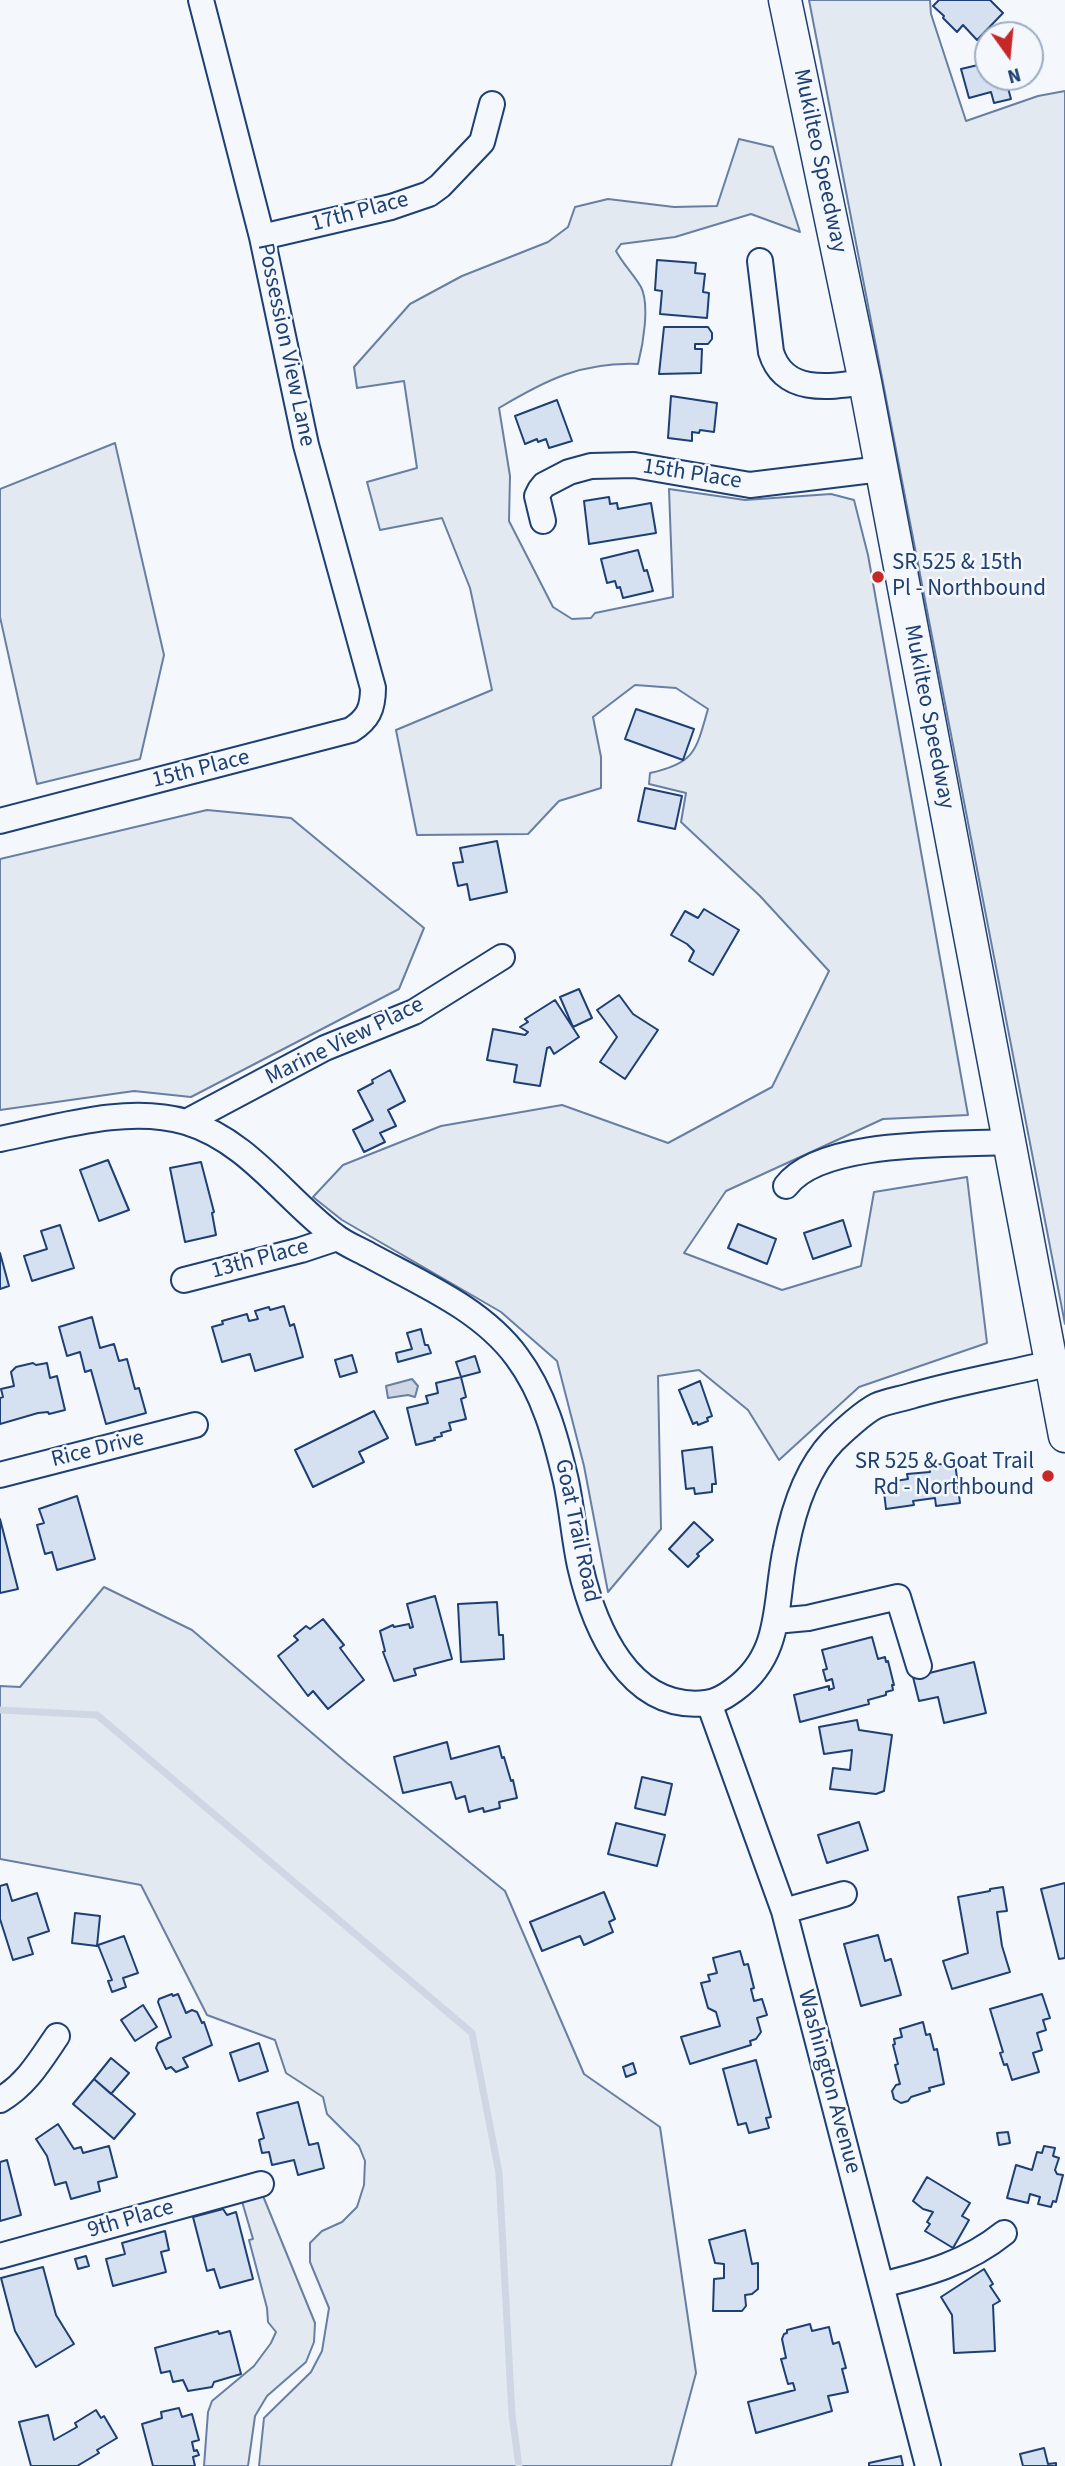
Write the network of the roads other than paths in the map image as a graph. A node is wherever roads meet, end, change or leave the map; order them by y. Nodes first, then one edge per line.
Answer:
1 (201, 0) edge
2 (785, 0) edge
3 (492, 104) dead end
4 (262, 237) junction
5 (760, 261) dead end
6 (865, 382) junction
7 (881, 468) junction
8 (543, 521) dead end
9 (373, 688) joint
10 (0, 821) edge
11 (502, 957) dead end
12 (186, 1122) junction
13 (0, 1139) edge
14 (1009, 1142) junction
15 (786, 1186) dead end
16 (337, 1238) junction
17 (184, 1280) dead end
18 (1052, 1363) junction
19 (195, 1425) dead end
20 (1065, 1436) edge
21 (0, 1475) edge
22 (775, 1621) junction
23 (919, 1666) dead end
24 (709, 1703) junction
25 (844, 1894) dead end
26 (784, 1911) junction
27 (57, 2036) dead end
28 (0, 2100) edge
29 (261, 2184) dead end
30 (1004, 2233) dead end
31 (0, 2256) edge
32 (881, 2285) junction
33 (928, 2466) edge

1 - 4 street, Possession View Lane
2 - 6 main road, Mukilteo Speedway
3 - 4 street, 17th Place
4 - 9 street, Possession View Lane
5 - 6 street
6 - 7 main road, Mukilteo Speedway
7 - 8 street, 15th Place
7 - 14 main road, Mukilteo Speedway
9 - 10 street, 15th Place
11 - 12 street, Marine View Place
12 - 13 street, Goat Trail Road
12 - 16 street, Goat Trail Road
14 - 15 street
14 - 18 main road, Mukilteo Speedway
16 - 17 street, 13th Place
16 - 24 street, Goat Trail Road
18 - 20 main road, Mukilteo Speedway
18 - 22 street
19 - 21 street, Rice Drive
22 - 23 street
22 - 24 street
24 - 26 street, Washington Avenue
25 - 26 street
26 - 32 street, Washington Avenue
27 - 28 street
29 - 31 street, 9th Place
30 - 32 street
32 - 33 street, Washington Avenue

